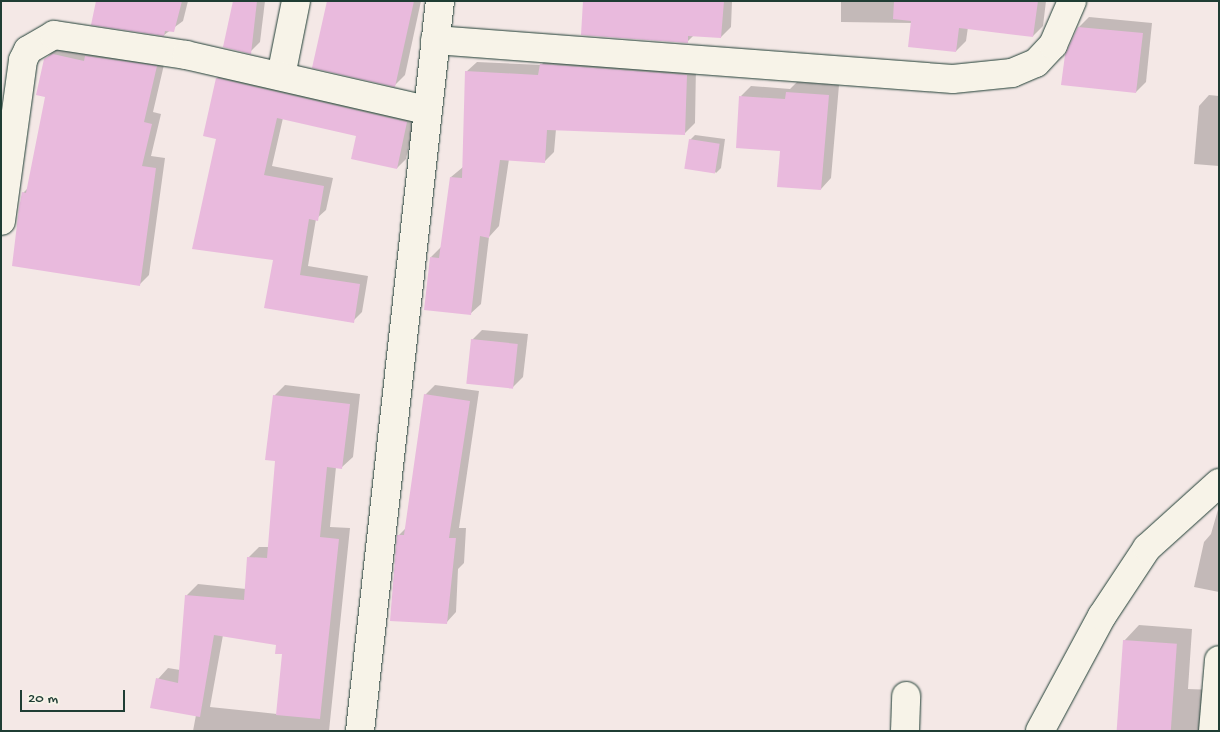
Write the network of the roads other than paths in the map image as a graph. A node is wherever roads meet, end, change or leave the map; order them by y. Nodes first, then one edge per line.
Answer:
1 (296, 1) edge
2 (440, 1) edge
3 (1072, 1) edge
4 (435, 40) junction
5 (281, 76) junction
6 (427, 110) junction
7 (1, 221) edge
8 (1219, 483) edge
9 (1219, 660) edge
10 (906, 696) dead end
11 (360, 731) edge
12 (905, 731) edge
13 (1040, 731) edge
14 (1213, 731) edge

1 - 5 street
2 - 4 street
3 - 4 street
4 - 6 street
5 - 6 street
5 - 7 street
6 - 11 street
8 - 13 street
9 - 14 street
10 - 12 street

